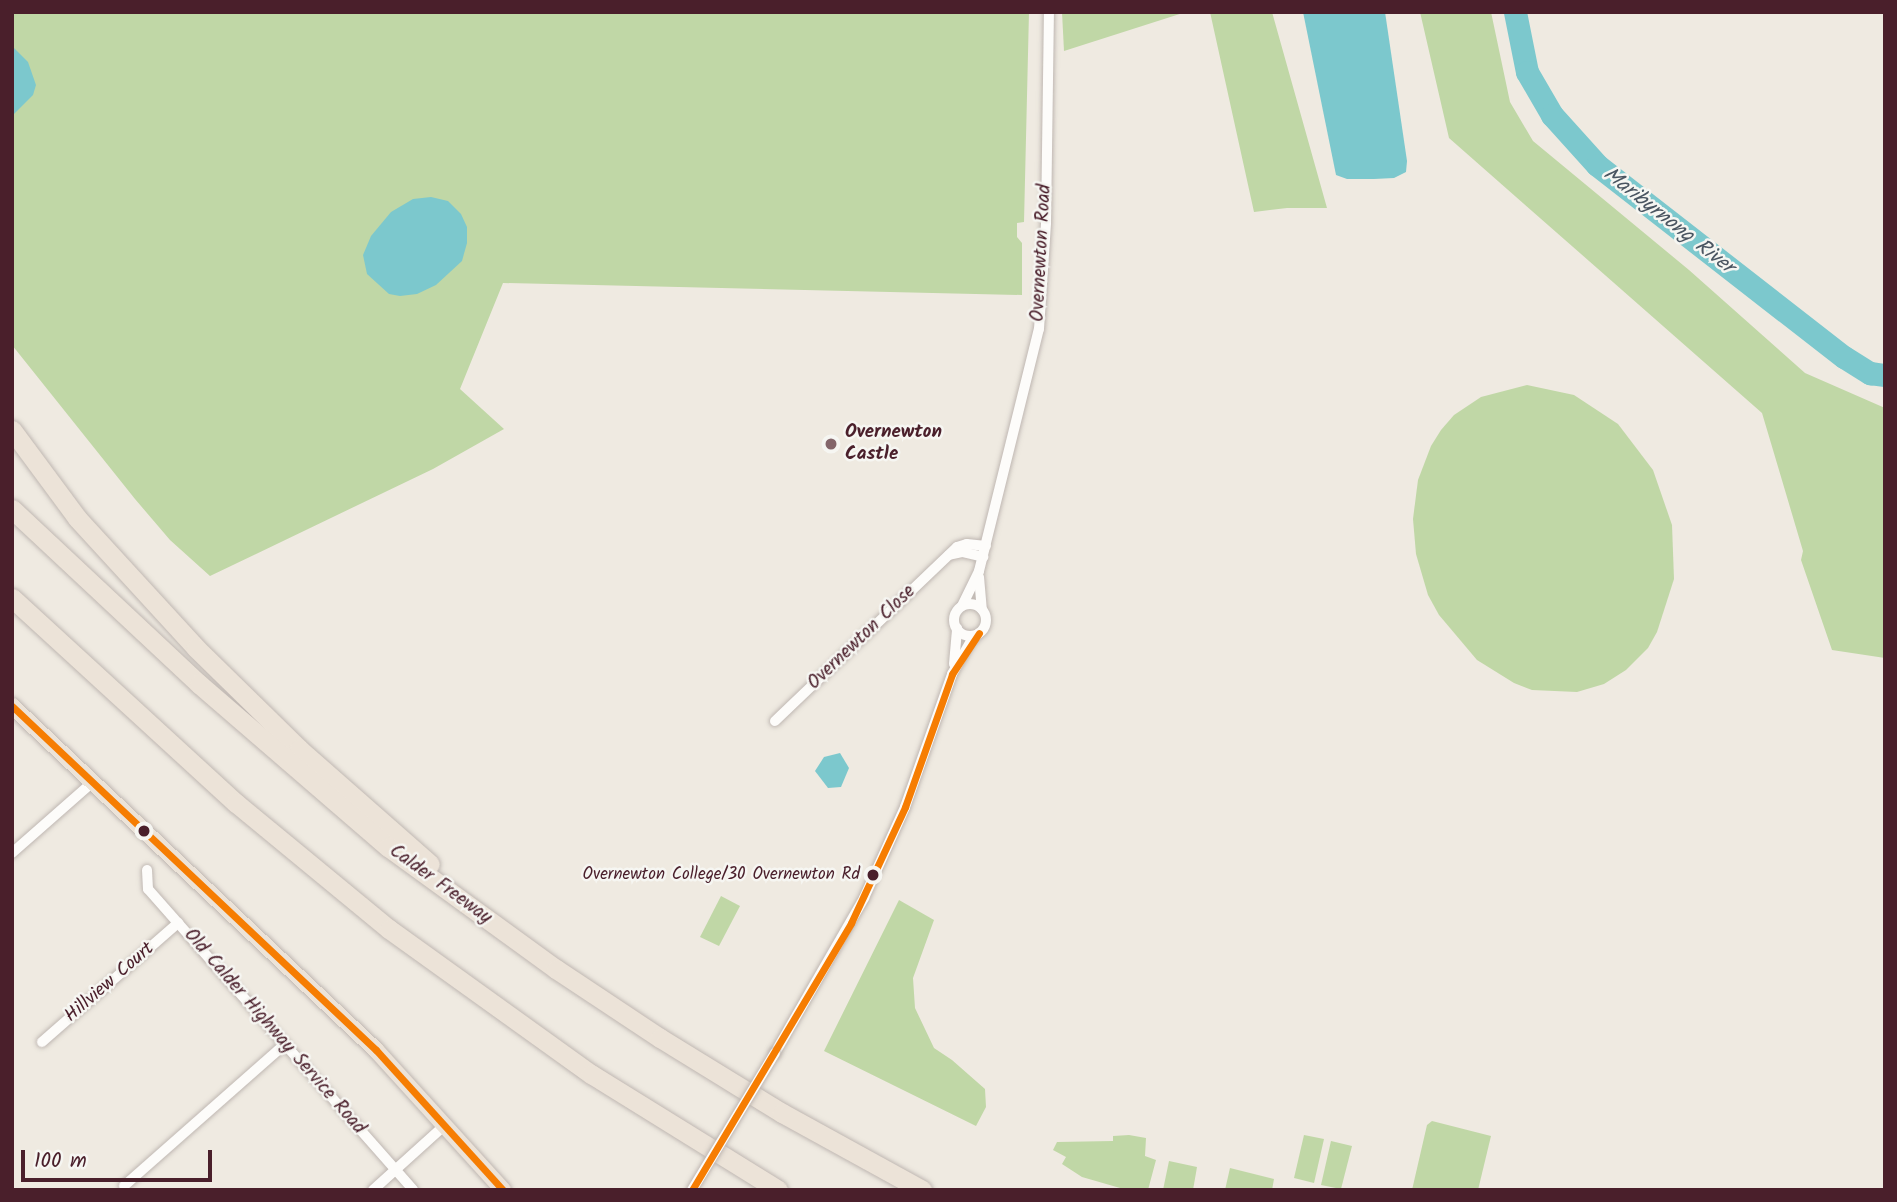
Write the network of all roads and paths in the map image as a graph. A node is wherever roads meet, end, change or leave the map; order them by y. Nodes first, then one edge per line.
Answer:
1 (1049, 12) edge
2 (12, 430) edge
3 (12, 509) edge
4 (984, 552) junction
5 (979, 570) junction
6 (12, 598) edge
7 (962, 606) junction
8 (982, 609) junction
9 (957, 628) junction
10 (979, 633) junction
11 (952, 674) junction
12 (12, 706) edge
13 (775, 721) dead end
14 (94, 781) junction
15 (12, 853) edge
16 (147, 870) dead end
17 (178, 923) junction
18 (619, 1011) junction
19 (41, 1042) dead end
20 (285, 1044) junction
21 (445, 1125) junction
22 (393, 1169) junction
23 (124, 1186) dead end
24 (373, 1190) edge
25 (413, 1190) edge
26 (503, 1190) edge
27 (692, 1190) edge
28 (778, 1190) edge
29 (922, 1190) edge

1 - 4 street, Overnewton Road
2 - 18 highway
3 - 18 highway, Calder Freeway
4 - 5 street, Overnewton Road
4 - 13 street, Overnewton Close
5 - 7 street, Overnewton Road
5 - 8 street, Overnewton Road
6 - 28 highway
7 - 8 street
7 - 9 street
8 - 10 street
9 - 10 street
9 - 11 street
10 - 11 street
11 - 27 street, bridge
12 - 14 main road
14 - 15 street
14 - 21 main road
16 - 17 street, Old Calder Highway Service Road
17 - 19 street, Hillview Court
17 - 20 street, Old Calder Highway Service Road
18 - 29 highway, Calder Freeway
20 - 22 street, Old Calder Highway Service Road
20 - 23 street
21 - 22 street
21 - 26 main road
22 - 24 street
22 - 25 street, Old Calder Highway Service Road

